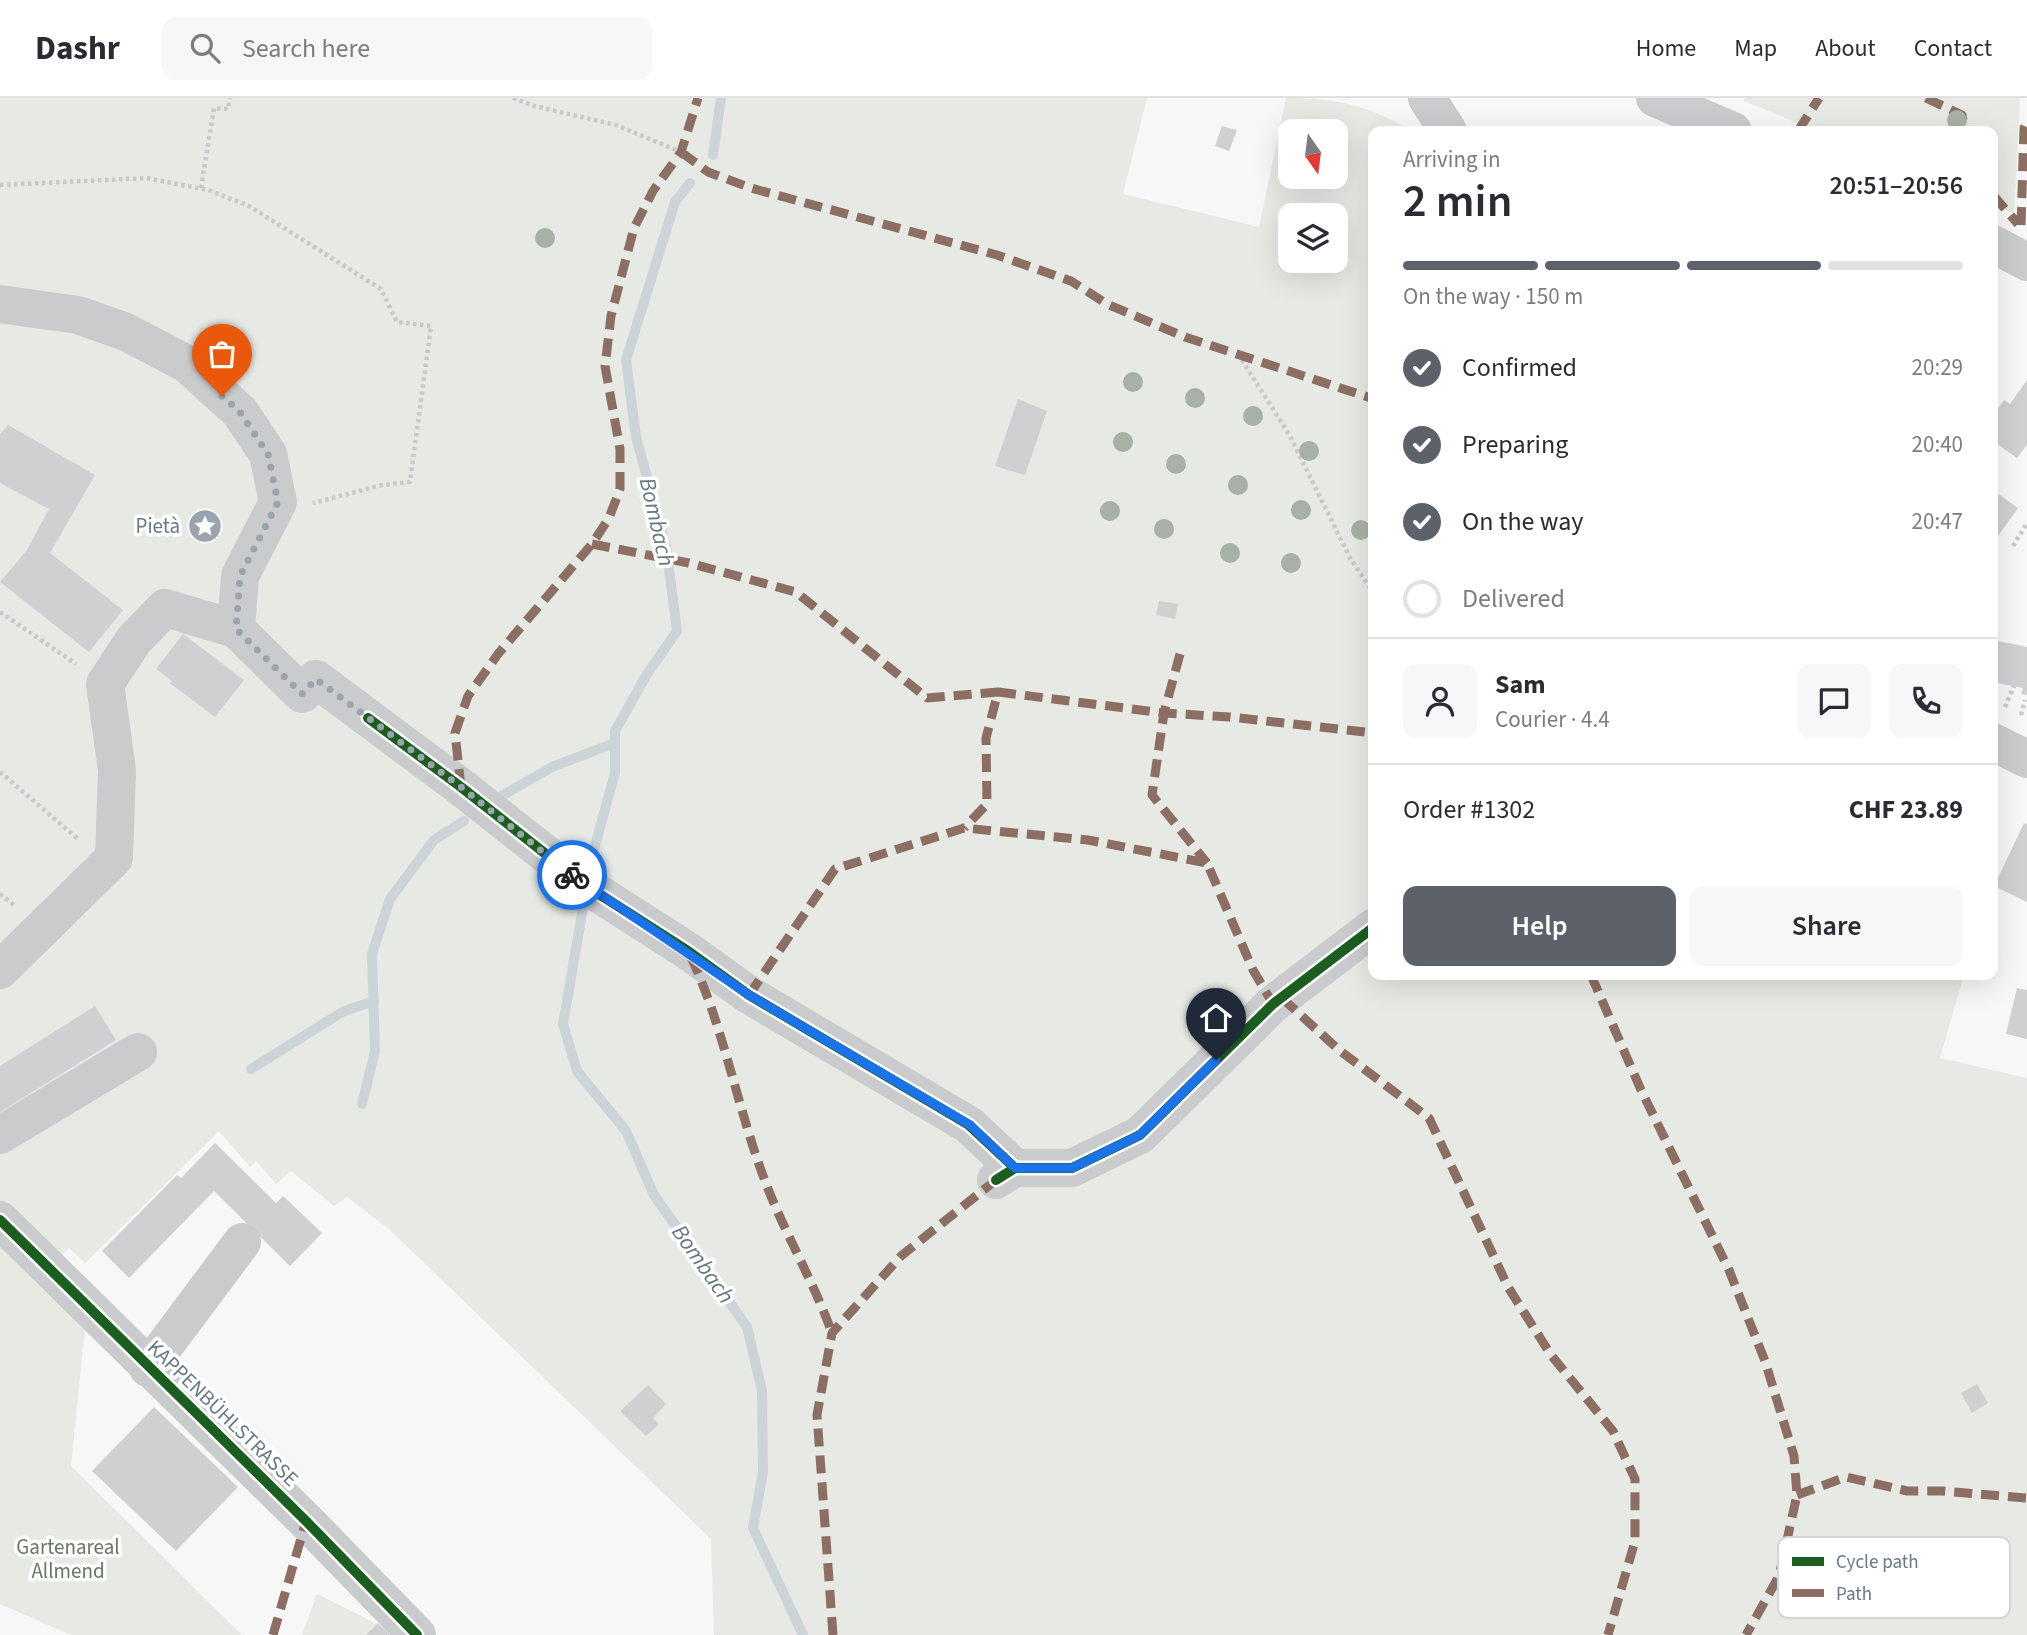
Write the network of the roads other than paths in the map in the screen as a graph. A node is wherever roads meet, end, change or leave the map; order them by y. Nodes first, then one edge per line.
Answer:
1 (1427, 98) edge
2 (1655, 98) edge
3 (1445, 126) edge
4 (1721, 126) edge
5 (1998, 247) edge
6 (2027, 262) edge
7 (0, 304) edge
8 (236, 629) junction
9 (2005, 725) edge
10 (2027, 759) edge
11 (1368, 931) edge
12 (0, 970) edge
13 (138, 1052) dead end
14 (0, 1135) edge
15 (0, 1220) edge
16 (242, 1242) dead end
17 (148, 1368) junction
18 (418, 1635) edge

1 - 3 street
2 - 4 street
5 - 6 street
7 - 8 street
8 - 11 street
8 - 12 street
9 - 10 street
13 - 14 street
15 - 17 street, KAPPENBÜHLSTRASSE
16 - 17 street
17 - 18 street, KAPPENBÜHLSTRASSE

